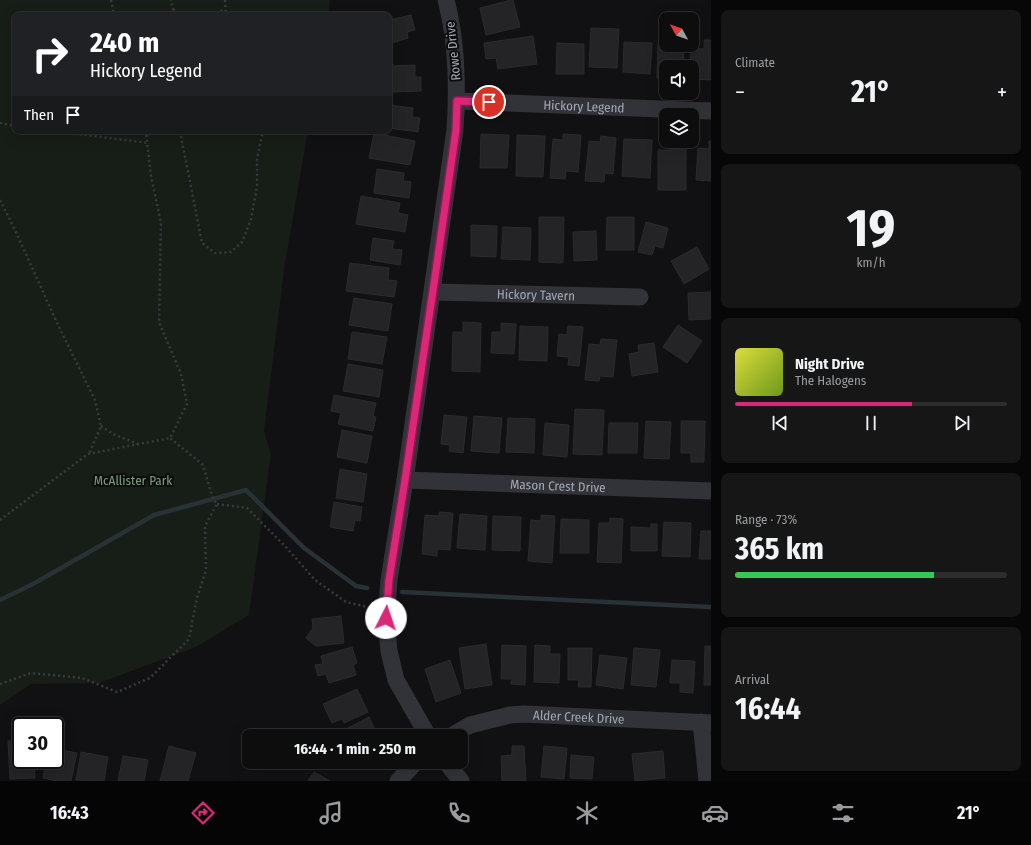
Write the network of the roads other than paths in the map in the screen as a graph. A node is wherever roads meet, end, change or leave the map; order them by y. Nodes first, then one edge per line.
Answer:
1 (446, 0) edge
2 (457, 101) junction
3 (711, 111) edge
4 (433, 292) junction
5 (640, 298) dead end
6 (405, 480) junction
7 (711, 491) edge
8 (706, 723) edge
9 (424, 729) edge
10 (463, 729) edge
11 (409, 769) edge
12 (452, 769) edge
13 (398, 781) edge
14 (461, 781) edge
15 (707, 781) edge

1 - 2 street, Rowe Drive
2 - 3 street, Hickory Legend
2 - 4 street, Rowe Drive
4 - 5 street, Hickory Tavern
4 - 6 street, Rowe Drive
6 - 7 street, Mason Crest Drive
6 - 9 street, Rowe Drive
8 - 10 street, Alder Creek Drive
8 - 15 street
11 - 13 street
12 - 14 street

